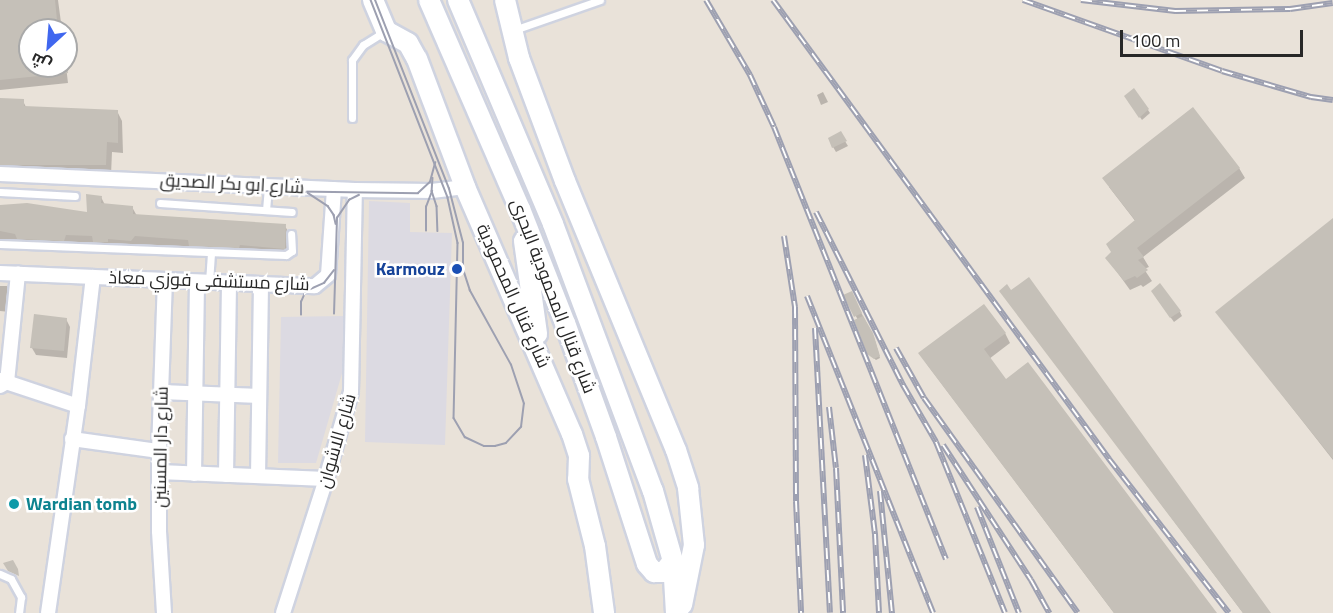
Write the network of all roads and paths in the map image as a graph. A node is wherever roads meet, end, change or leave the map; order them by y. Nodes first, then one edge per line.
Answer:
1 (373, 0) edge
2 (429, 0) edge
3 (458, 0) edge
4 (505, 0) edge
5 (595, 1) edge
6 (386, 31) junction
7 (512, 31) junction
8 (352, 118) dead end
9 (0, 174) edge
10 (268, 186) junction
11 (465, 187) junction
12 (334, 189) junction
13 (355, 190) junction
14 (0, 192) edge
15 (75, 196) dead end
16 (160, 203) dead end
17 (520, 209) junction
18 (267, 210) junction
19 (292, 212) dead end
20 (291, 234) dead end
21 (0, 244) edge
22 (211, 252) junction
23 (329, 270) junction
24 (354, 271) junction
25 (0, 273) edge
26 (18, 274) junction
27 (93, 277) junction
28 (165, 280) junction
29 (203, 282) junction
30 (229, 283) junction
31 (261, 285) junction
32 (540, 356) junction
33 (2, 383) edge
34 (162, 392) junction
35 (195, 393) junction
36 (227, 394) junction
37 (259, 396) junction
38 (78, 406) junction
39 (72, 439) junction
40 (159, 451) junction
41 (159, 472) junction
42 (194, 474) junction
43 (226, 475) junction
44 (258, 476) junction
45 (327, 479) junction
46 (673, 561) junction
47 (0, 574) edge
48 (19, 613) edge
49 (48, 613) edge
50 (164, 613) edge
51 (283, 613) edge
52 (604, 613) edge
53 (678, 613) edge

1 - 6 main road
2 - 17 main road, شارع قنال المحمودية البحرى
3 - 46 main road, شارع قنال المحمودية البحرى
4 - 7 main road
5 - 7 lane
6 - 8 lane
6 - 11 main road, شارع قنال المحمودية
7 - 53 main road
9 - 10 street, شارع ابو بكر الصديق
10 - 12 street, شارع ابو بكر الصديق
10 - 18 lane
11 - 13 street, شارع ابو بكر الصديق
11 - 32 main road, شارع قنال المحمودية
12 - 13 street, شارع ابو بكر الصديق
12 - 23 street, شارع مستشفى فوزي معاذ
13 - 24 street, شارع الاشوان
14 - 15 lane
16 - 18 lane
17 - 32 main road
17 - 46 main road, شارع قنال المحمودية البحرى
18 - 19 lane
20 - 22 lane
21 - 22 lane
22 - 29 lane
23 - 24 street
23 - 31 street, شارع مستشفى فوزي معاذ
24 - 45 street, شارع الاشوان
25 - 26 street, شارع مستشفى فوزي معاذ
26 - 27 street, شارع مستشفى فوزي معاذ
26 - 33 street
27 - 28 street, شارع مستشفى فوزي معاذ
27 - 38 street
28 - 29 street, شارع مستشفى فوزي معاذ
28 - 34 street, شارع دار المسنين
29 - 30 street, شارع مستشفى فوزي معاذ
29 - 35 street
30 - 31 street, شارع مستشفى فوزي معاذ
30 - 36 street
31 - 37 street
32 - 52 main road, شارع قنال المحمودية
33 - 38 street
34 - 35 street
34 - 40 street, شارع دار المسنين
35 - 36 street
35 - 42 street
36 - 37 street
36 - 43 street
37 - 44 street
38 - 39 street
39 - 40 street
39 - 49 street
40 - 41 street, شارع دار المسنين
41 - 42 street
41 - 50 street, شارع دار المسنين
42 - 43 street
43 - 44 street
44 - 45 street
45 - 51 street, شارع الاشوان
46 - 53 main road, شارع قنال المحمودية البحرى
47 - 48 lane

